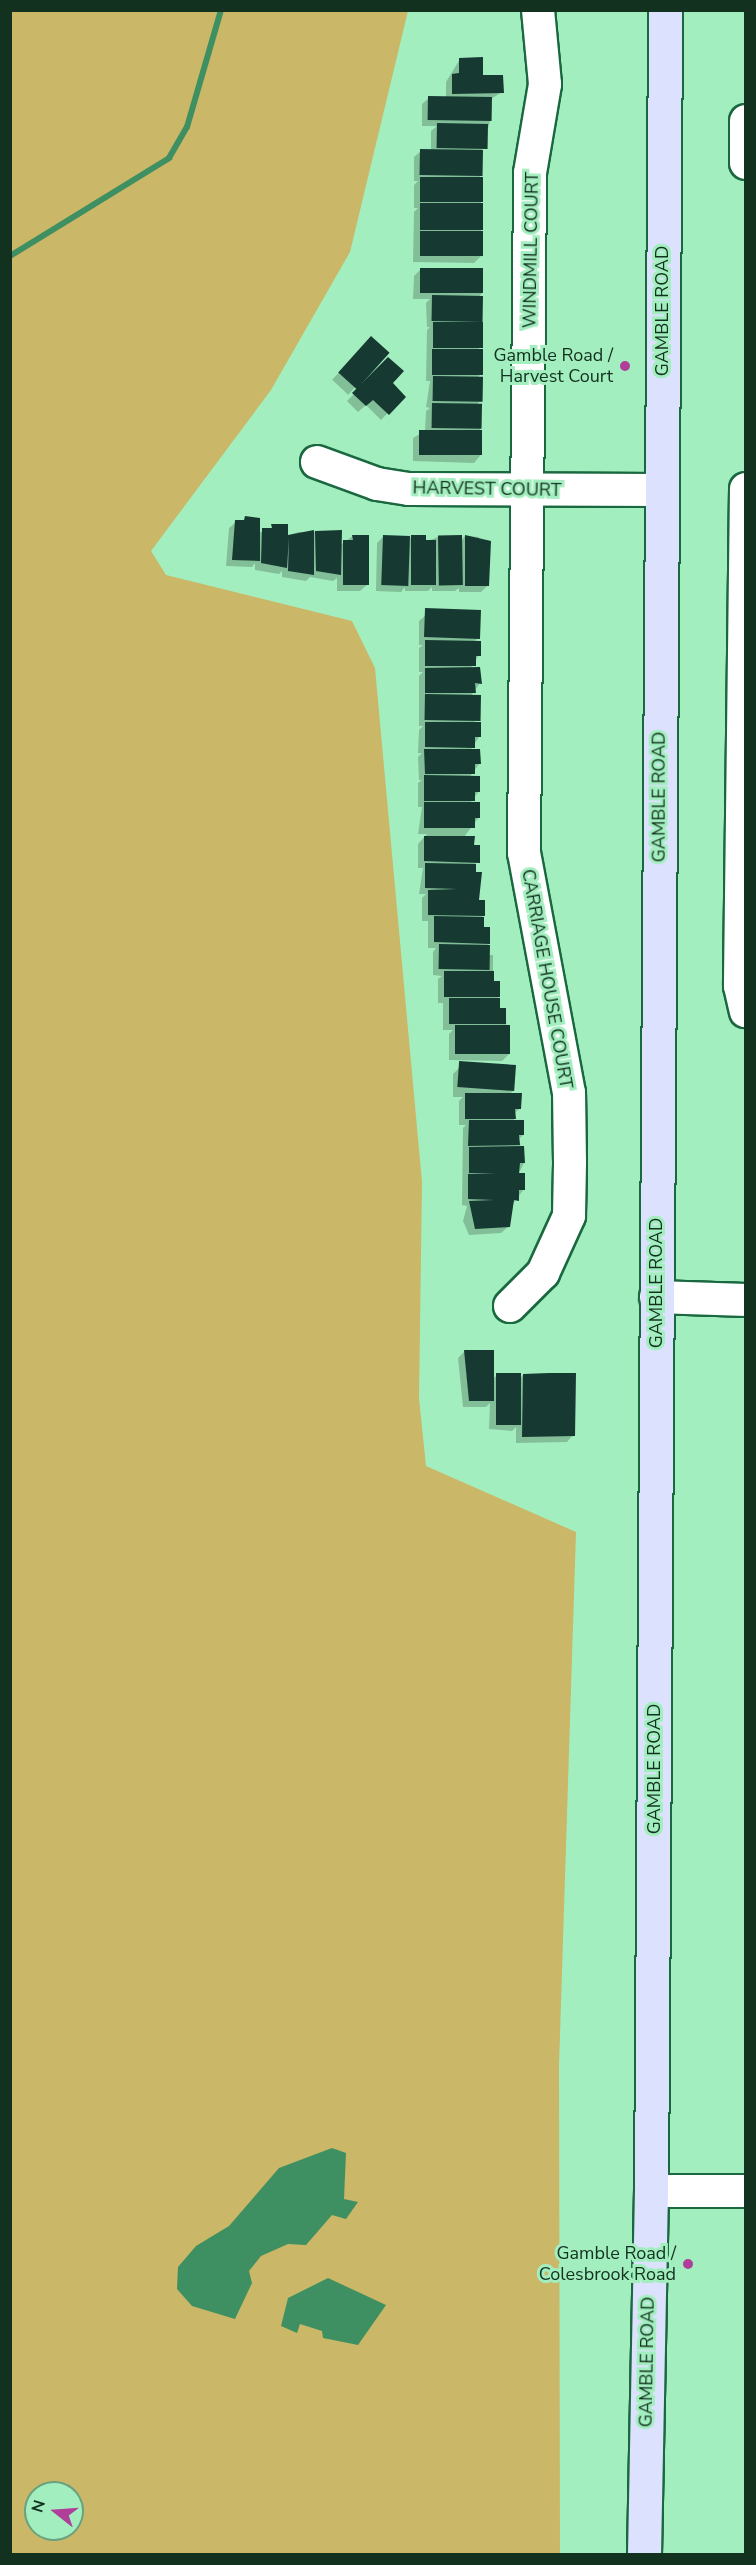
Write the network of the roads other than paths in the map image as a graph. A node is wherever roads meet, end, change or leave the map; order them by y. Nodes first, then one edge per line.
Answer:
1 (538, 10) edge
2 (665, 10) edge
3 (746, 121) edge
4 (746, 163) edge
5 (317, 462) dead end
6 (746, 489) edge
7 (528, 490) junction
8 (661, 490) junction
9 (744, 761) edge
10 (746, 1011) edge
11 (656, 1297) junction
12 (746, 1300) edge
13 (510, 1306) dead end
14 (651, 2191) junction
15 (746, 2191) edge
16 (644, 2554) edge

1 - 7 street, WINDMILL COURT
2 - 8 main road, GAMBLE ROAD
3 - 4 street
5 - 7 street, HARVEST COURT
6 - 9 street
7 - 8 street, HARVEST COURT
7 - 13 street, CARRIAGE HOUSE COURT
8 - 11 main road, GAMBLE ROAD
9 - 10 street
11 - 12 street
11 - 14 main road, GAMBLE ROAD
14 - 15 street
14 - 16 main road, GAMBLE ROAD

